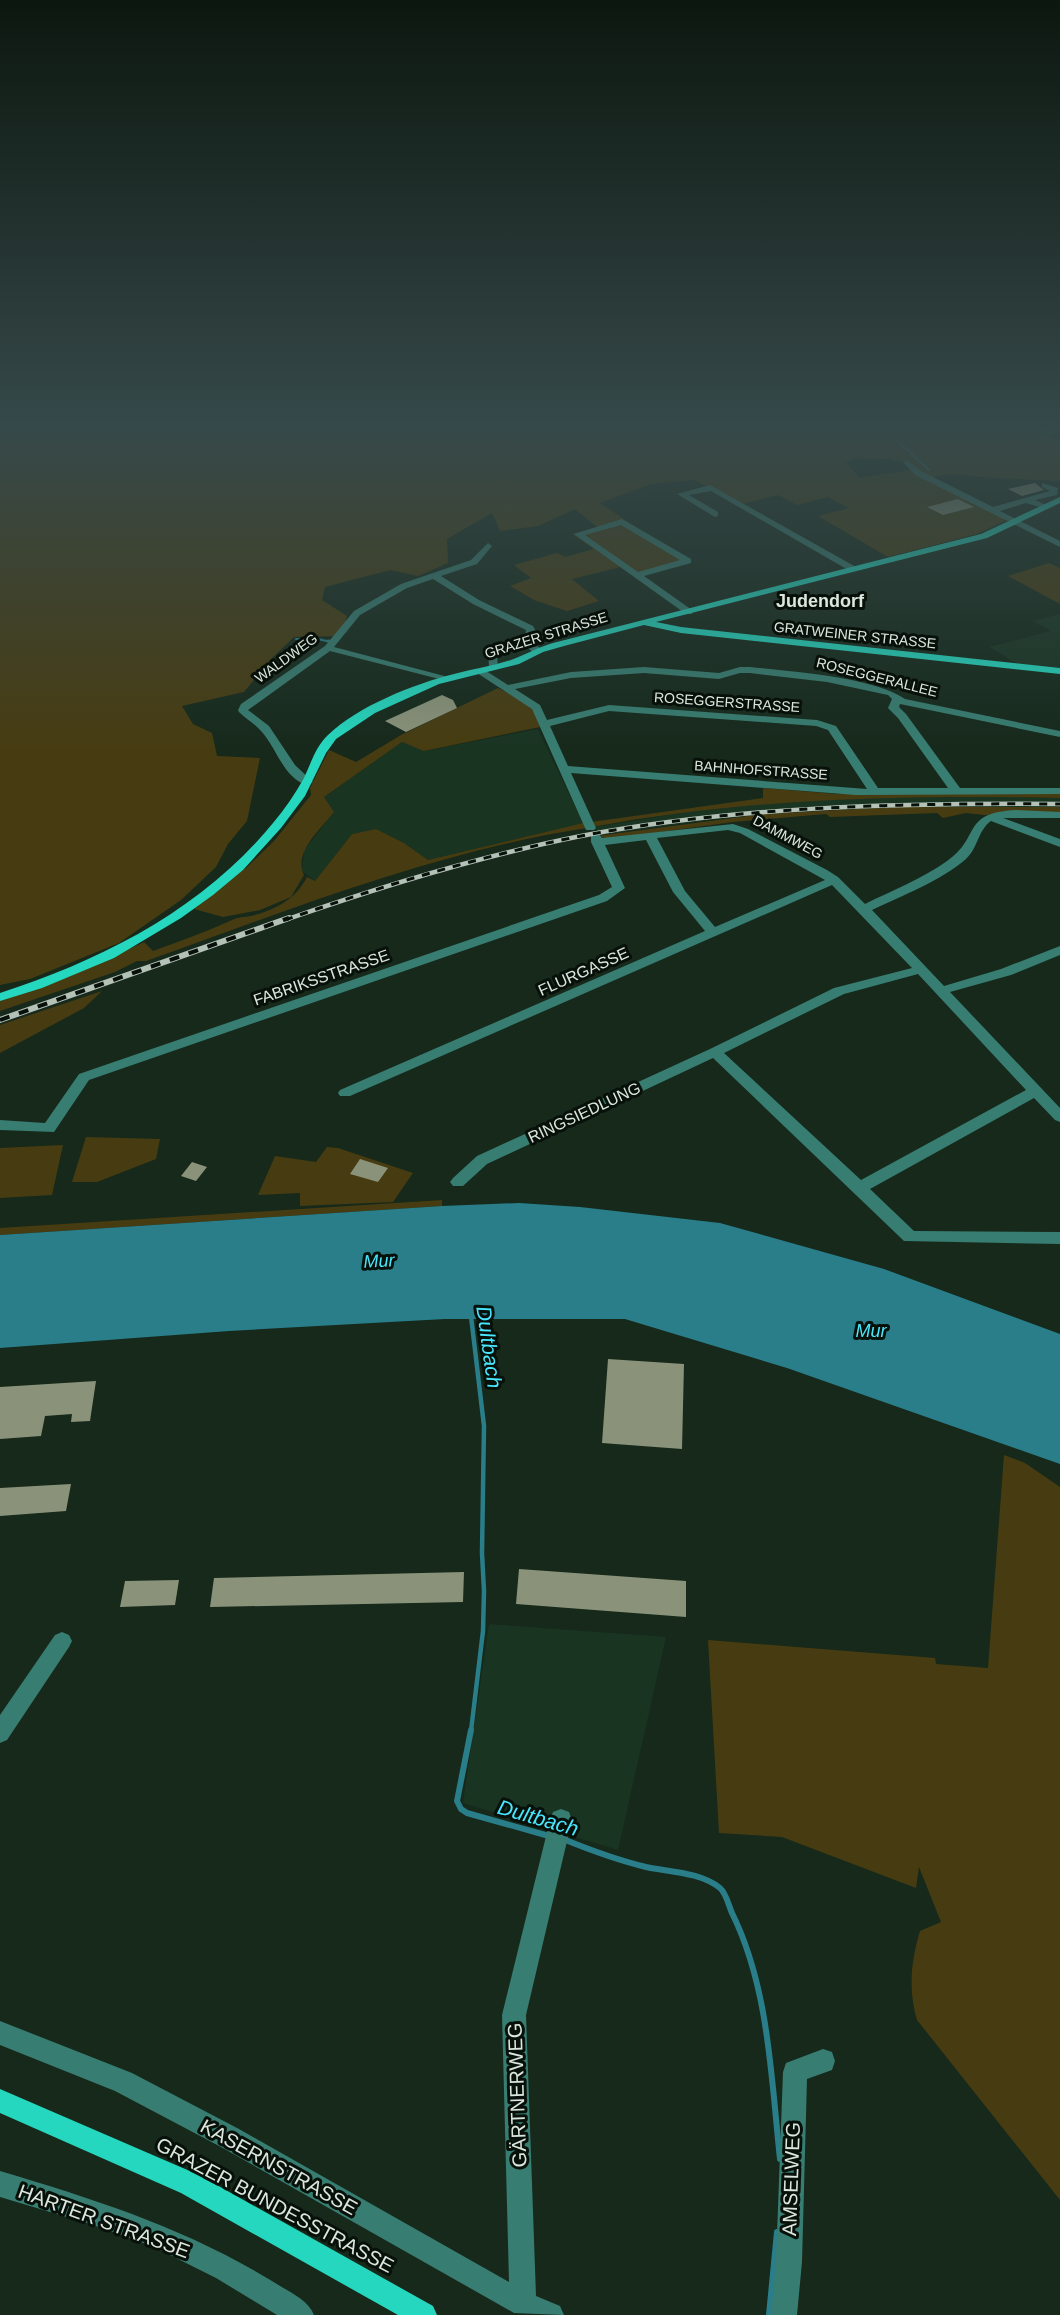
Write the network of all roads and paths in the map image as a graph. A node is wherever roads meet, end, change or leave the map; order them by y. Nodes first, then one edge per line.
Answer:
1 (578, 534) edge
2 (642, 534) edge
3 (792, 534) edge
4 (988, 534) edge
5 (1040, 534) edge
6 (1060, 544) edge
7 (488, 546) dead end
8 (853, 569) junction
9 (433, 575) junction
10 (637, 575) junction
11 (689, 612) junction
12 (647, 622) junction
13 (328, 648) junction
14 (537, 651) junction
15 (492, 652) dead end
16 (494, 667) junction
17 (478, 670) junction
18 (1060, 671) edge
19 (447, 678) junction
20 (506, 688) junction
21 (897, 699) junction
22 (544, 724) junction
23 (1060, 734) edge
24 (563, 769) junction
25 (307, 782) junction
26 (956, 791) junction
27 (1060, 791) edge
28 (875, 792) junction
29 (1060, 815) edge
30 (990, 817) junction
31 (594, 835) junction
32 (649, 835) junction
33 (1060, 843) edge
34 (834, 880) junction
35 (864, 909) junction
36 (712, 932) junction
37 (1060, 950) edge
38 (922, 969) junction
39 (943, 990) junction
40 (0, 997) edge
41 (716, 1052) junction
42 (1036, 1091) junction
43 (345, 1093) dead end
44 (1060, 1117) edge
45 (0, 1125) edge
46 (458, 1182) dead end
47 (860, 1188) junction
48 (1060, 1238) edge
49 (62, 1641) dead end
50 (0, 1733) edge
51 (558, 1830) dead end
52 (0, 2033) edge
53 (823, 2061) dead end
54 (0, 2101) edge
55 (0, 2184) edge
56 (523, 2304) junction
57 (301, 2315) edge
58 (424, 2315) edge
59 (551, 2315) edge
60 (784, 2315) edge

1 - 10 street
2 - 10 street
3 - 8 street
4 - 8 main road, GRAZER STRASSE
5 - 6 street
7 - 9 street, WALDWEG
8 - 11 main road, GRAZER STRASSE
9 - 13 street, WALDWEG
9 - 14 street
10 - 11 street
11 - 12 main road, GRAZER STRASSE
12 - 14 main road, GRAZER STRASSE
12 - 18 main road, GRATWEINER STRASSE
13 - 19 street, GRAZER STRASSE
13 - 25 street, WALDWEG
14 - 16 main road, GRAZER STRASSE
15 - 16 street
16 - 17 main road, GRAZER STRASSE
17 - 19 main road, GRAZER STRASSE
17 - 20 street, FABRIKSSTRASSE
19 - 25 main road, GRAZER STRASSE
20 - 21 street, ROSEGGERALLEE
20 - 22 street, FABRIKSSTRASSE
21 - 23 street, ROSEGGERALLEE
21 - 26 street
22 - 24 street, FABRIKSSTRASSE
22 - 28 street, ROSEGGERSTRASSE
24 - 28 street, BAHNHOFSTRASSE
24 - 31 street, FABRIKSSTRASSE
25 - 40 main road, GRAZER STRASSE
26 - 27 street, BAHNHOFSTRASSE
26 - 28 street, BAHNHOFSTRASSE
29 - 30 street
30 - 33 street
30 - 35 street
31 - 32 street, DAMMWEG
31 - 45 street, FABRIKSSTRASSE
32 - 34 street, DAMMWEG
32 - 36 street
34 - 35 street, DAMMWEG
34 - 36 street, FLURGASSE
35 - 38 street
36 - 43 street, FLURGASSE
37 - 39 street
38 - 39 street
38 - 41 street, RINGSIEDLUNG
39 - 42 street
41 - 46 street, RINGSIEDLUNG
41 - 47 street
42 - 44 street
42 - 47 street
47 - 48 street
49 - 50 street
51 - 56 street, GÄRTNERWEG
52 - 56 street, KASERNSTRASSE
53 - 60 street, AMSELWEG
54 - 58 main road, GRAZER BUNDESSTRASSE
55 - 57 street, HARTER STRASSE
56 - 59 street, KASERNSTRASSE

